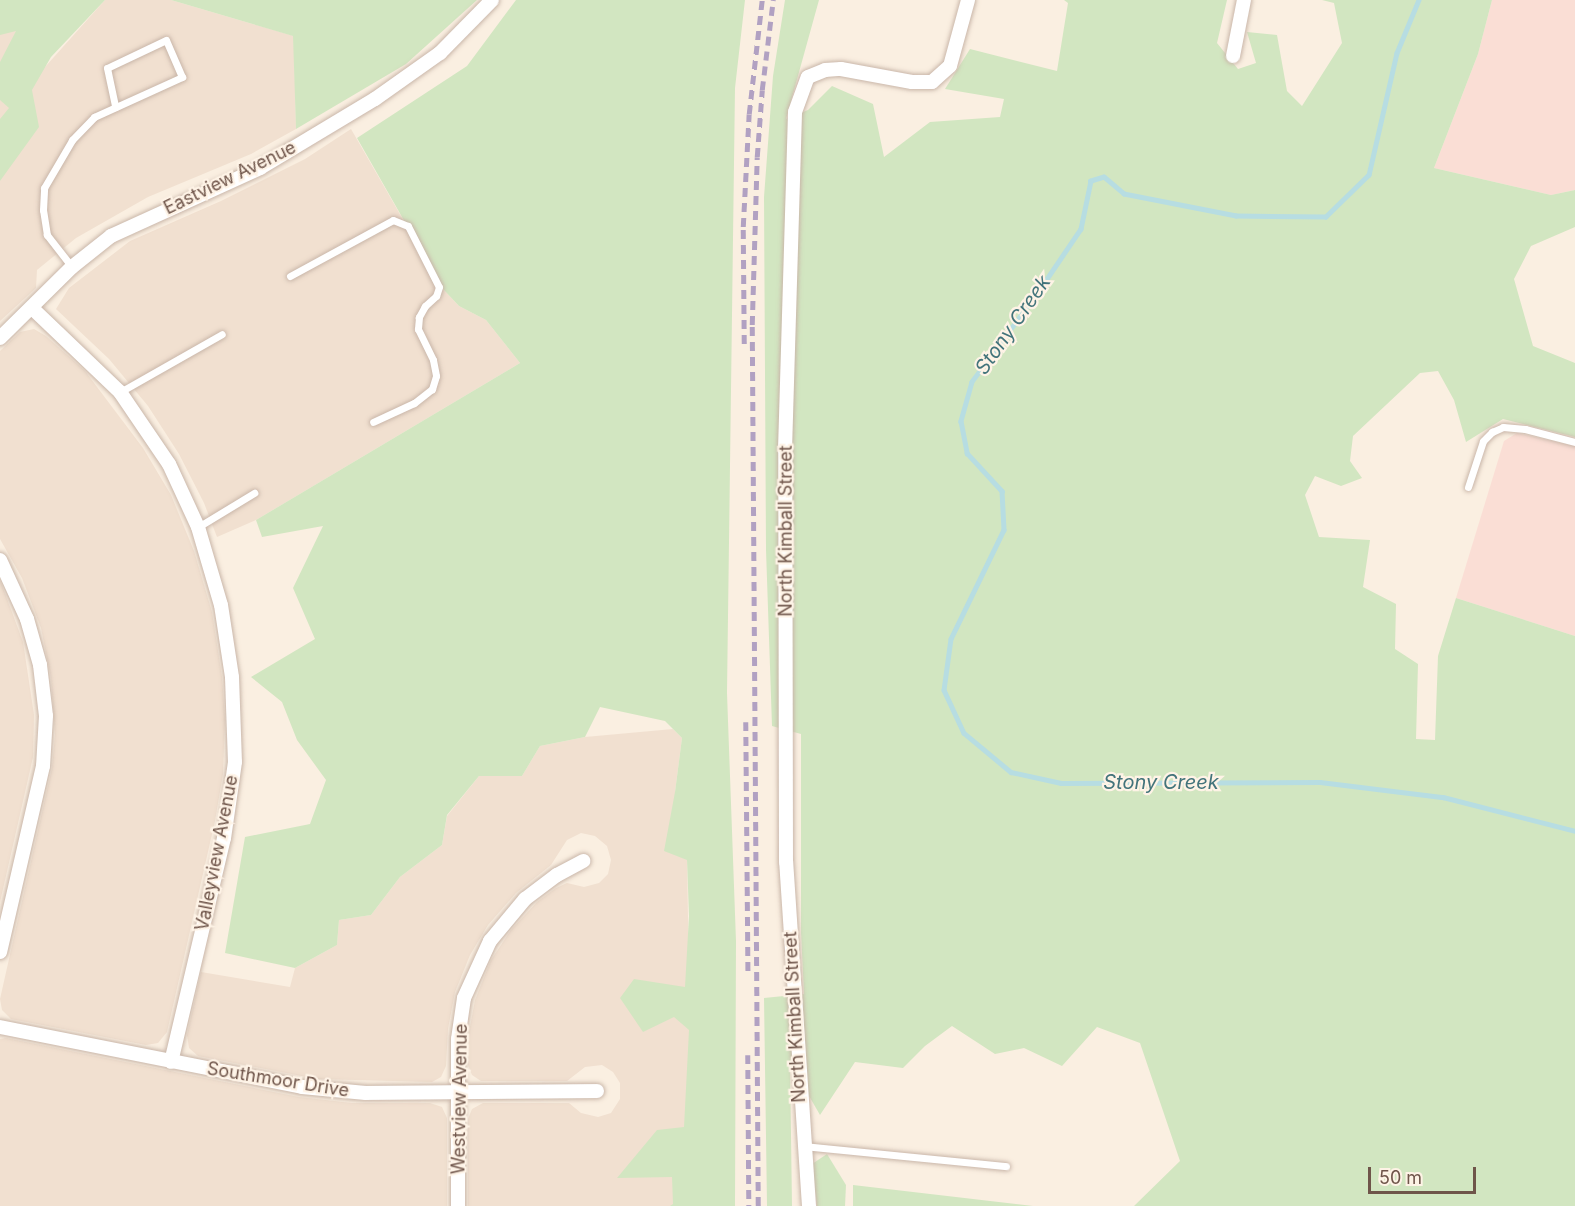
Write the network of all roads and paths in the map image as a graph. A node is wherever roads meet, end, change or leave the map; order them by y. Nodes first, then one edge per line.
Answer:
1 (492, 0) edge
2 (968, 0) edge
3 (1244, 0) edge
4 (1233, 56) dead end
5 (115, 107) junction
6 (72, 267) junction
7 (290, 276) dead end
8 (32, 308) junction
9 (222, 334) dead end
10 (0, 338) edge
11 (120, 392) junction
12 (373, 422) dead end
13 (1575, 442) edge
14 (1468, 487) dead end
15 (254, 493) dead end
16 (198, 527) junction
17 (0, 560) edge
18 (583, 861) dead end
19 (0, 952) edge
20 (0, 1027) edge
21 (171, 1062) junction
22 (597, 1090) dead end
23 (458, 1093) junction
24 (804, 1146) junction
25 (1006, 1166) dead end
26 (458, 1206) edge
27 (809, 1206) edge

1 - 6 street, Eastview Avenue
2 - 24 street, North Kimball Street
3 - 4 street
5 - 5 lane
5 - 6 lane
6 - 8 street, Eastview Avenue
7 - 12 lane
8 - 10 street, Eastview Avenue
8 - 11 street, Valleyview Avenue
9 - 11 lane
11 - 16 street, Valleyview Avenue
13 - 14 lane
15 - 16 lane
16 - 21 street, Valleyview Avenue
17 - 19 street
18 - 23 street, Westview Avenue
20 - 21 street, Southmoor Drive
21 - 23 street, Southmoor Drive
22 - 23 street, Southmoor Drive
23 - 26 street, Westview Avenue
24 - 25 lane
24 - 27 street, North Kimball Street

